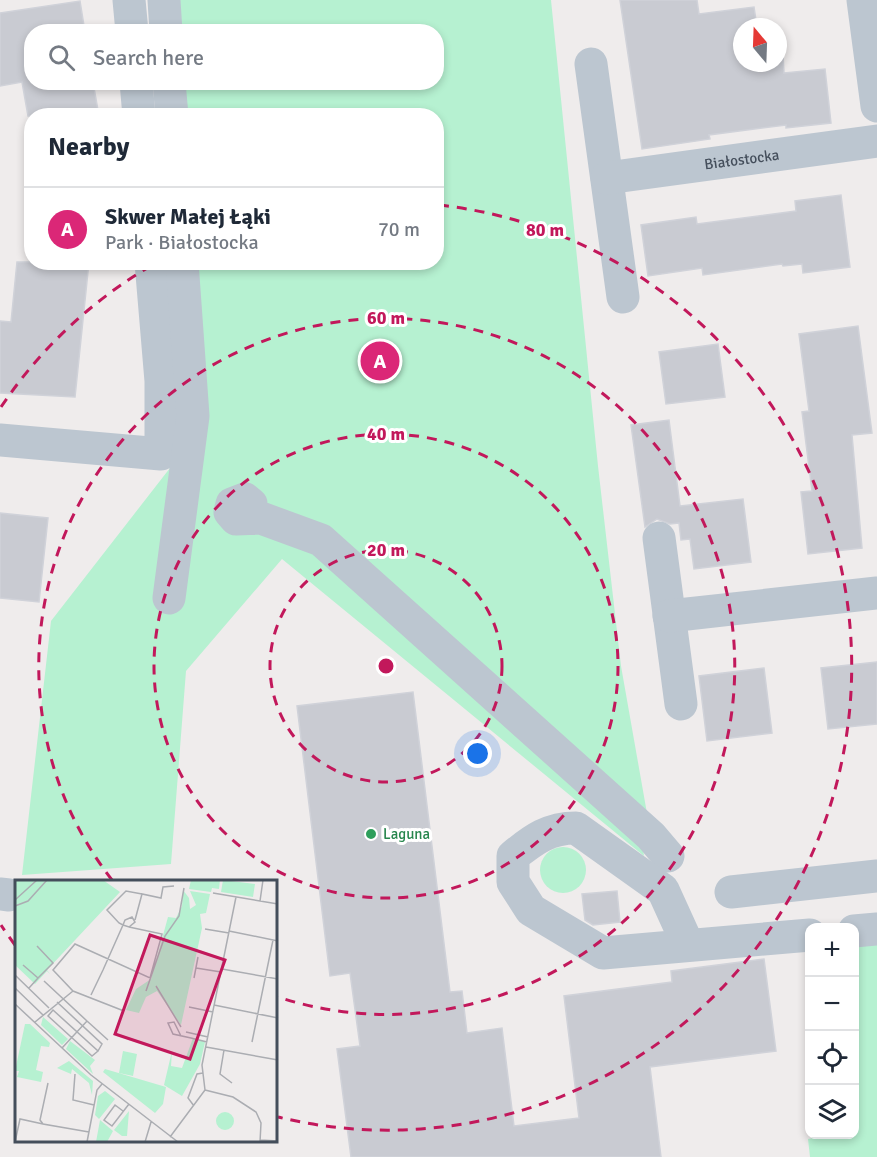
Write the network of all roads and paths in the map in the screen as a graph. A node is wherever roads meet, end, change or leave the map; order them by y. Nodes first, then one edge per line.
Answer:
1 (129, 0) edge
2 (164, 0) edge
3 (863, 0) edge
4 (131, 24) edge
5 (166, 24) edge
6 (591, 64) dead end
7 (137, 90) edge
8 (170, 90) edge
9 (877, 101) edge
10 (138, 108) edge
11 (171, 108) edge
12 (877, 141) edge
13 (607, 178) junction
14 (152, 270) edge
15 (183, 270) edge
16 (623, 297) dead end
17 (0, 440) edge
18 (185, 477) junction
19 (659, 538) dead end
20 (877, 593) edge
21 (169, 598) dead end
22 (669, 616) junction
23 (681, 704) dead end
24 (668, 856) dead end
25 (877, 876) edge
26 (731, 892) dead end
27 (877, 929) edge
28 (859, 931) edge
29 (805, 935) edge
30 (688, 945) junction

1 - 4 street
2 - 5 street
3 - 9 street
6 - 13 street
7 - 10 street
8 - 11 street
12 - 13 street, Białostocka
13 - 16 street
14 - 17 street
15 - 18 street
18 - 21 street
18 - 24 street
19 - 22 street
20 - 22 street
22 - 23 street
25 - 26 street
27 - 28 street
29 - 30 street
30 - 30 street

